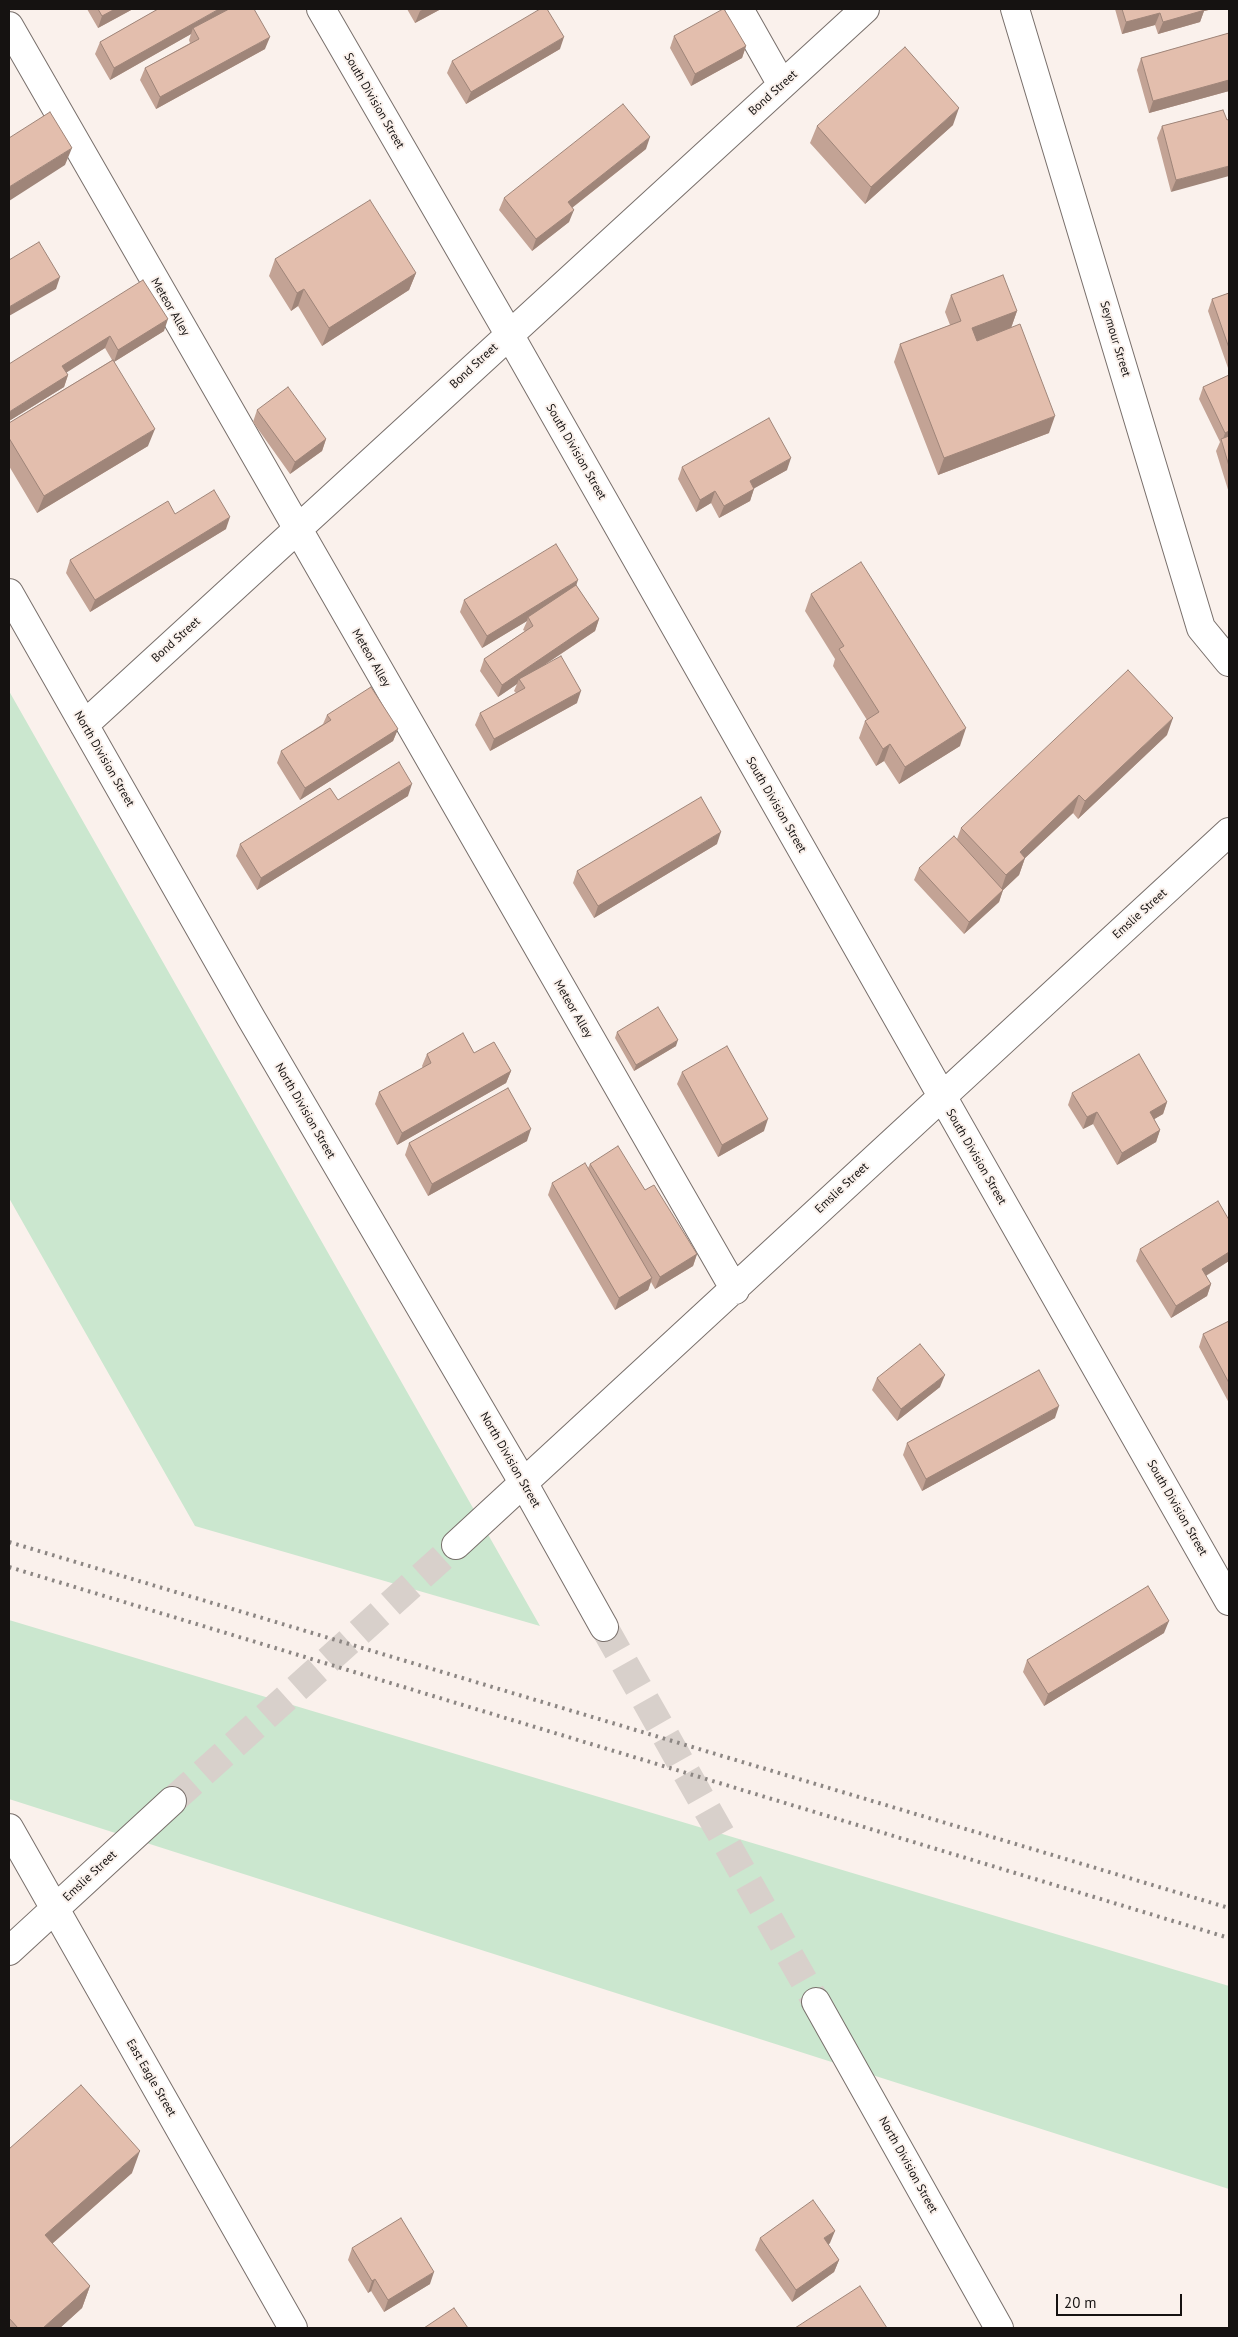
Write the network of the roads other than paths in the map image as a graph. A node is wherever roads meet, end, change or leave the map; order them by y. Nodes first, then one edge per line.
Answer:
1 (321, 9) edge
2 (739, 9) edge
3 (865, 9) edge
4 (1015, 9) edge
5 (9, 26) edge
6 (782, 85) junction
7 (509, 334) junction
8 (297, 529) junction
9 (9, 593) edge
10 (1229, 662) edge
11 (84, 725) junction
12 (1229, 832) edge
13 (941, 1096) junction
14 (734, 1290) junction
15 (524, 1484) junction
16 (456, 1545) tunnel mouth
17 (1229, 1601) edge
18 (604, 1627) tunnel mouth
19 (172, 1801) tunnel mouth
20 (9, 1828) edge
21 (54, 1909) junction
22 (9, 1951) edge
23 (816, 2002) tunnel mouth
24 (293, 2328) edge
25 (1000, 2328) edge

1 - 7 street, South Division Street
2 - 6 street
3 - 6 street, Bond Street
4 - 10 street, Seymour Street
5 - 8 street, Meteor Alley
6 - 7 street, Bond Street
7 - 8 street, Bond Street
7 - 13 street, South Division Street
8 - 11 street, Bond Street
8 - 14 street, Meteor Alley
9 - 11 street, North Division Street
11 - 15 street, North Division Street
12 - 13 street, Emslie Street
13 - 14 street, Emslie Street
13 - 17 street, South Division Street
14 - 15 street, Emslie Street
15 - 16 street, Emslie Street
15 - 18 street, North Division Street
19 - 21 street, Emslie Street
20 - 21 street, East Eagle Street
21 - 22 street, Emslie Street
21 - 24 street, East Eagle Street
23 - 25 street, North Division Street

